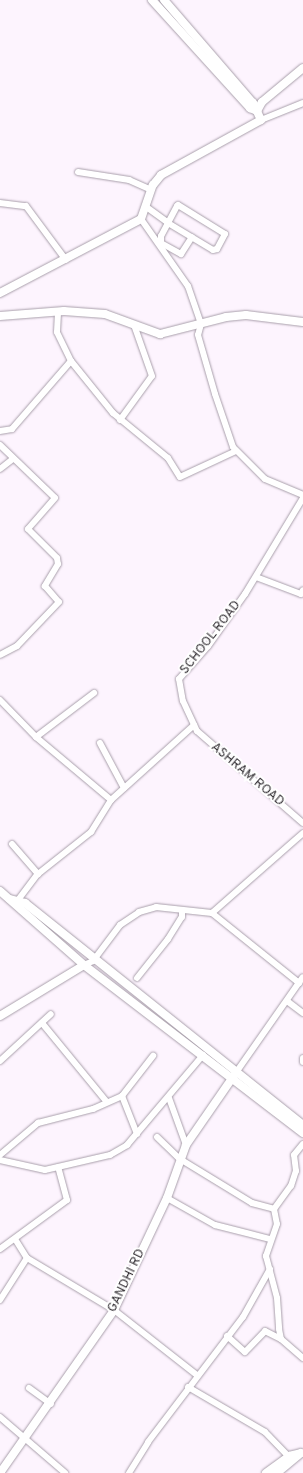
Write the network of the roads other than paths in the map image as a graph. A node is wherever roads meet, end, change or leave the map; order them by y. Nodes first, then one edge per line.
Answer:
1 (152, 0) edge
2 (164, 0) edge
3 (303, 68) edge
4 (303, 103) edge
5 (257, 110) junction
6 (261, 120) junction
7 (78, 172) dead end
8 (151, 190) junction
9 (0, 203) edge
10 (145, 206) junction
11 (141, 219) junction
12 (168, 224) junction
13 (192, 237) junction
14 (66, 260) junction
15 (0, 294) edge
16 (58, 311) junction
17 (0, 316) edge
18 (303, 322) edge
19 (201, 324) junction
20 (134, 325) junction
21 (72, 361) junction
22 (120, 420) junction
23 (0, 431) edge
24 (0, 445) edge
25 (236, 451) junction
26 (13, 458) junction
27 (0, 469) edge
28 (303, 496) edge
29 (256, 577) junction
30 (303, 590) edge
31 (0, 655) edge
32 (94, 693) dead end
33 (0, 700) edge
34 (194, 725) junction
35 (36, 737) junction
36 (100, 743) dead end
37 (124, 788) junction
38 (111, 800) junction
39 (303, 823) edge
40 (303, 833) edge
41 (12, 844) dead end
42 (38, 874) junction
43 (0, 891) edge
44 (14, 901) junction
45 (182, 910) junction
46 (212, 913) junction
47 (93, 961) junction
48 (84, 965) junction
49 (303, 977) edge
50 (137, 978) dead end
51 (299, 984) junction
52 (287, 1000) junction
53 (303, 1013) edge
54 (51, 1014) dead end
55 (0, 1016) edge
56 (42, 1023) junction
57 (203, 1055) junction
58 (153, 1056) dead end
59 (303, 1058) edge
60 (0, 1061) edge
61 (303, 1062) edge
62 (234, 1076) junction
63 (122, 1096) junction
64 (169, 1098) junction
65 (107, 1102) junction
66 (303, 1125) edge
67 (303, 1133) edge
68 (137, 1134) junction
69 (157, 1137) dead end
70 (303, 1144) edge
71 (186, 1145) junction
72 (0, 1155) edge
73 (180, 1159) junction
74 (0, 1160) edge
75 (58, 1167) junction
76 (167, 1198) junction
77 (274, 1209) junction
78 (270, 1239) junction
79 (15, 1240) junction
80 (0, 1249) edge
81 (27, 1258) junction
82 (270, 1269) junction
83 (0, 1300) edge
84 (114, 1310) junction
85 (227, 1336) junction
86 (281, 1339) junction
87 (303, 1358) edge
88 (197, 1375) junction
89 (188, 1387) junction
90 (29, 1388) dead end
91 (51, 1404) junction
92 (1, 1420) edge
93 (25, 1440) junction
94 (302, 1452) edge
95 (291, 1459) junction
96 (0, 1472) edge
97 (65, 1473) edge
98 (129, 1473) edge
99 (266, 1473) edge
100 (277, 1473) edge

1 - 5 street
2 - 5 street
3 - 5 street
4 - 6 street
5 - 6 street
6 - 8 street
7 - 8 street
8 - 10 street
9 - 14 street
10 - 11 street
10 - 12 street
11 - 14 street
11 - 19 street
12 - 13 street
12 - 13 street
12 - 13 street
14 - 15 street
16 - 17 street
16 - 20 street
16 - 21 street
18 - 19 street
19 - 20 street
19 - 25 street
20 - 22 street
21 - 22 street
21 - 23 street
22 - 25 street
24 - 26 street
25 - 28 street
26 - 27 street
26 - 31 street
28 - 29 street, SCHOOL ROAD
29 - 30 street
29 - 34 street, SCHOOL ROAD
32 - 35 street
33 - 35 street
34 - 37 street
34 - 39 street, ASHRAM ROAD
35 - 38 street
36 - 37 street
37 - 38 street
38 - 42 street
40 - 46 street
41 - 42 street
42 - 44 street
43 - 44 street
44 - 47 street
44 - 48 street
45 - 46 street
45 - 47 street
45 - 50 street
46 - 51 street
47 - 48 street
47 - 62 street
48 - 55 street
48 - 57 street
49 - 51 street
51 - 52 street
52 - 53 street
52 - 62 street
54 - 56 street
56 - 60 street
56 - 65 street
57 - 62 street
57 - 64 street
58 - 63 street
59 - 61 street
62 - 66 street
62 - 67 street
62 - 71 street, GANDHI RD
63 - 65 street
63 - 68 street
64 - 68 street
64 - 71 street
65 - 72 street
68 - 75 street
69 - 73 street
70 - 77 street
71 - 73 street, GANDHI RD
73 - 76 street, GANDHI RD
73 - 77 street
74 - 75 street
75 - 79 street
76 - 78 street
76 - 84 street, GANDHI RD
77 - 78 street
78 - 82 street
79 - 80 street
79 - 81 street
81 - 83 street
81 - 84 street
82 - 85 street
82 - 86 street
84 - 88 street
84 - 91 street, GANDHI RD
85 - 86 street
85 - 88 street
86 - 87 street
88 - 89 street
89 - 95 street
89 - 98 street
90 - 91 street
91 - 93 street, GANDHI RD
92 - 93 street
93 - 96 street, GANDHI RD
93 - 97 street
94 - 95 street
95 - 99 street
95 - 100 street

